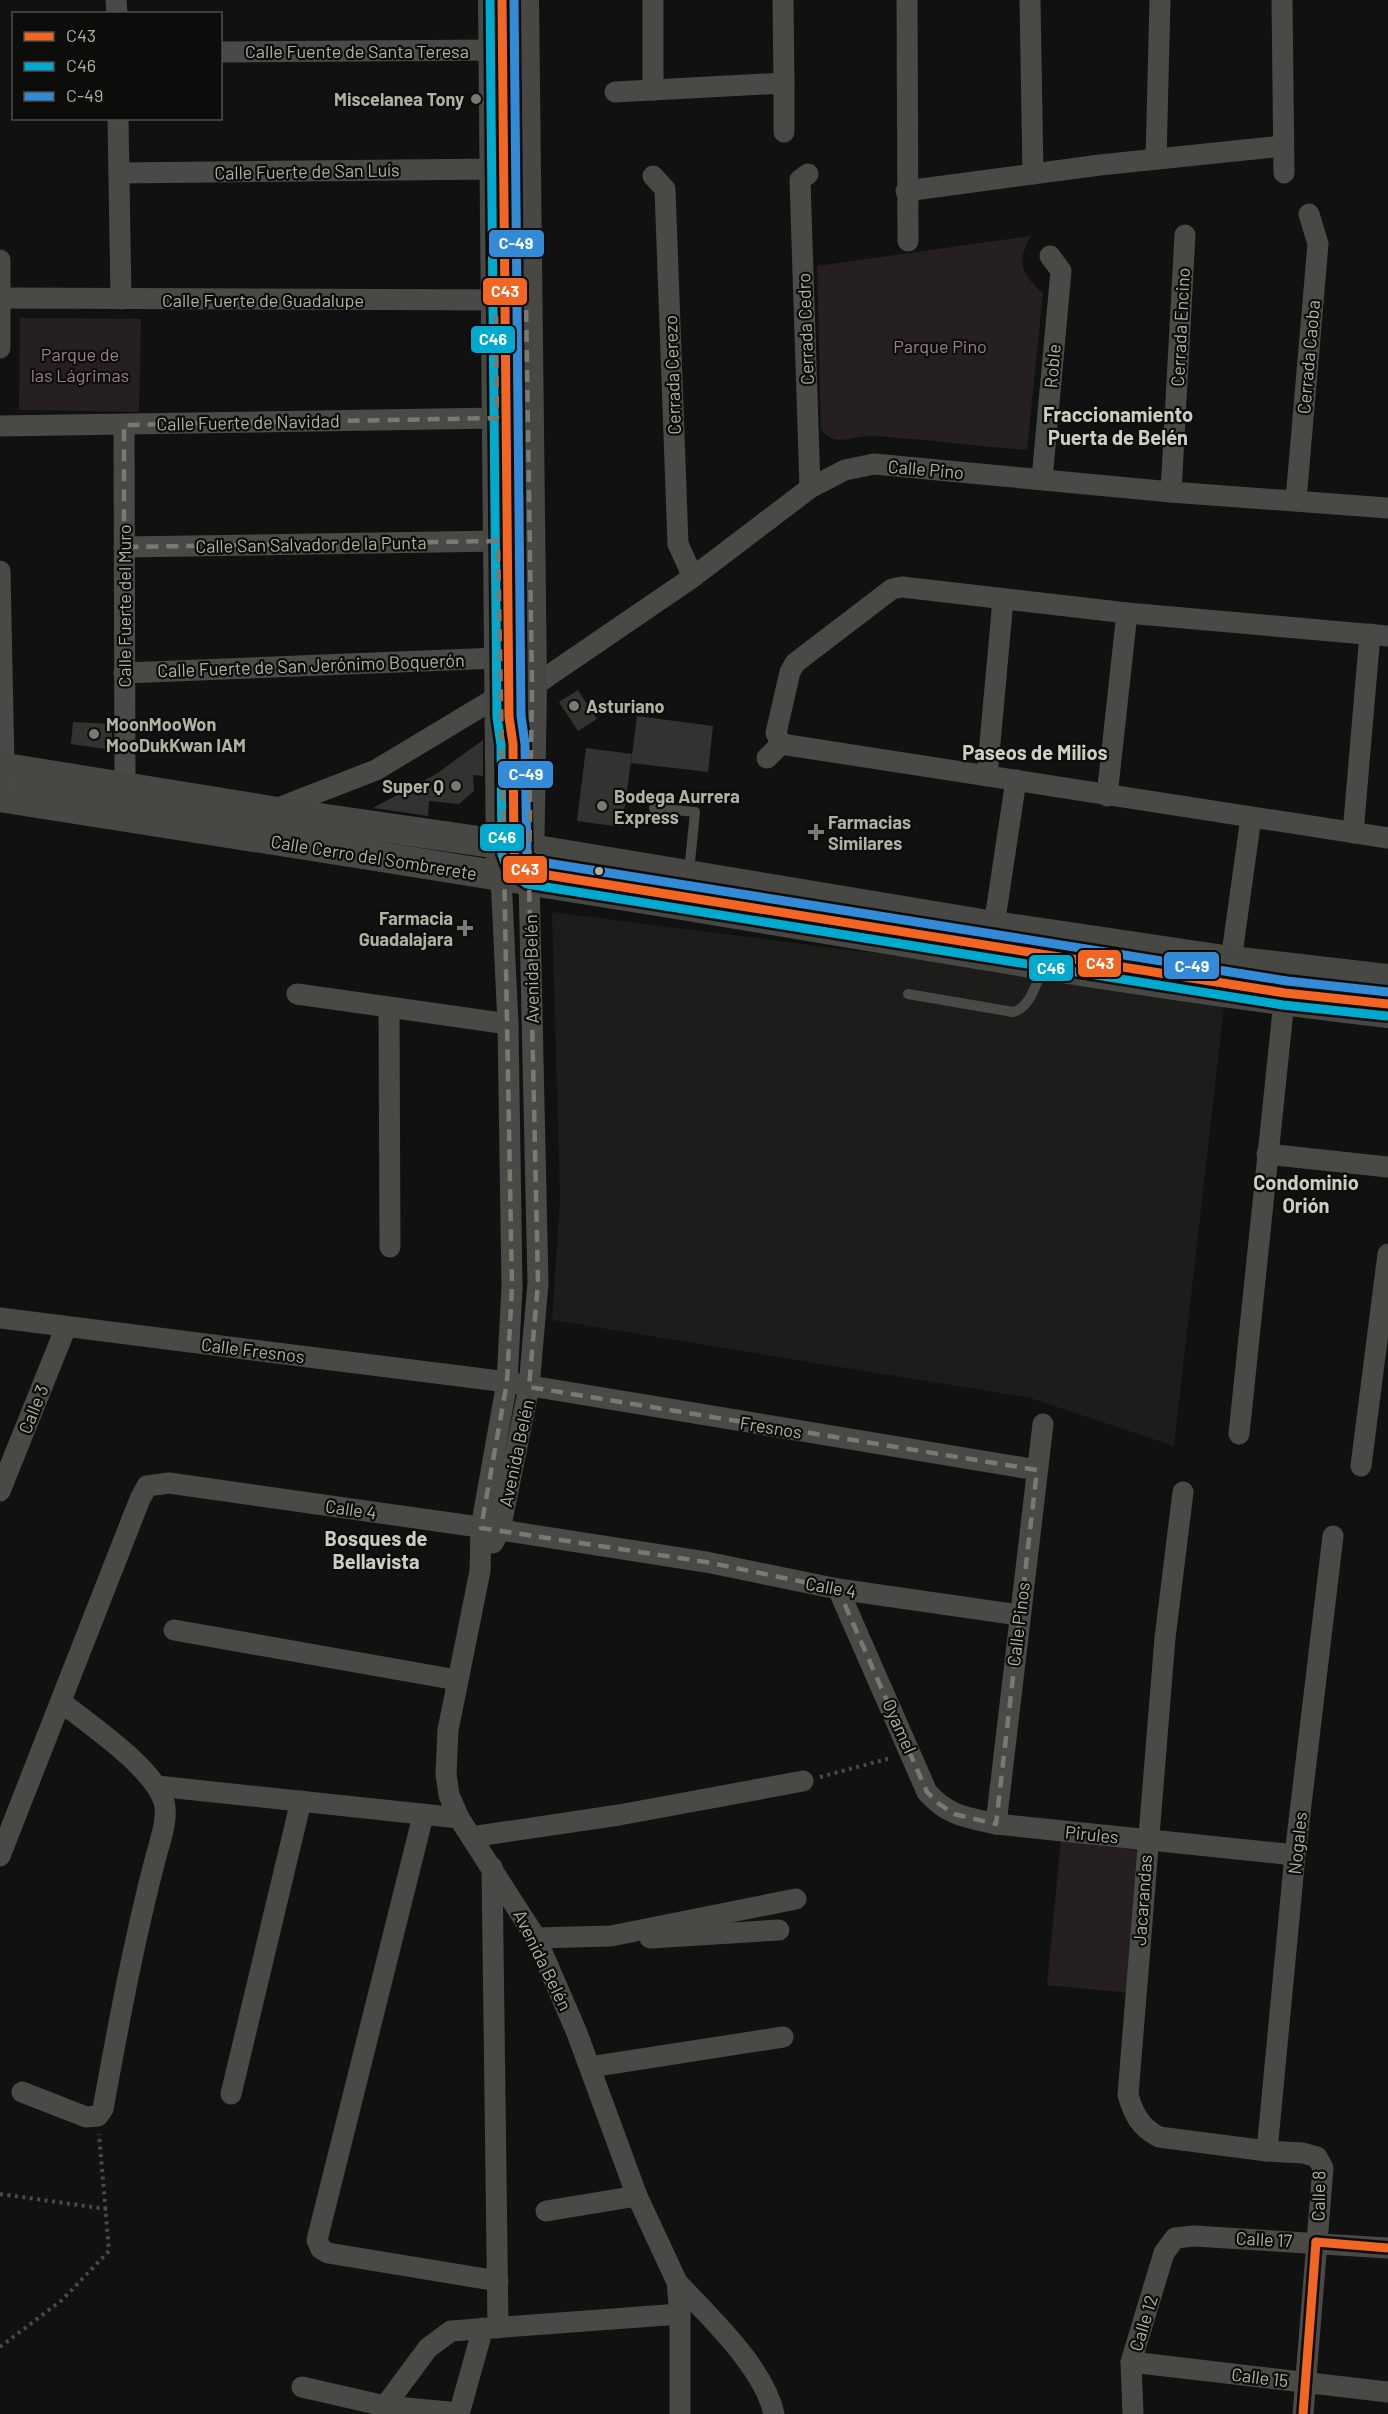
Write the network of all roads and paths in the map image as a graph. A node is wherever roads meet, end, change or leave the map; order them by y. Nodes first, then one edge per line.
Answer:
1 (493, 0) edge
2 (502, 0) edge
3 (513, 0) edge
4 (524, 0) edge
5 (653, 0) edge
6 (783, 0) edge
7 (907, 0) edge
8 (1030, 0) edge
9 (1160, 0) edge
10 (1282, 0) edge
11 (494, 50) junction
12 (222, 52) edge
13 (784, 83) junction
14 (652, 90) junction
15 (615, 92) dead end
16 (118, 120) edge
17 (784, 132) dead end
18 (1283, 146) junction
19 (1156, 159) junction
20 (495, 169) junction
21 (119, 173) junction
22 (1284, 173) dead end
23 (808, 174) dead end
24 (1033, 174) junction
25 (653, 176) dead end
26 (906, 191) junction
27 (1309, 214) dead end
28 (1185, 235) dead end
29 (908, 242) dead end
30 (1050, 256) dead end
31 (0, 260) edge
32 (0, 298) edge
33 (121, 299) junction
34 (511, 300) junction
35 (0, 348) edge
36 (497, 418) junction
37 (124, 425) junction
38 (0, 426) edge
39 (1042, 479) junction
40 (810, 488) junction
41 (1171, 492) junction
42 (1296, 500) junction
43 (1388, 508) edge
44 (498, 541) junction
45 (124, 547) junction
46 (0, 571) edge
47 (693, 577) junction
48 (1003, 600) junction
49 (1127, 613) junction
50 (1379, 635) edge
51 (498, 658) junction
52 (1, 669) edge
53 (124, 673) junction
54 (531, 687) junction
55 (499, 696) junction
56 (2, 767) edge
57 (987, 776) junction
58 (1016, 780) junction
59 (125, 787) junction
60 (1107, 796) junction
61 (0, 797) edge
62 (654, 808) dead end
63 (271, 811) junction
64 (1251, 817) junction
65 (1353, 833) junction
66 (1388, 838) edge
67 (519, 860) junction
68 (688, 875) junction
69 (994, 926) junction
70 (1231, 961) junction
71 (1044, 964) junction
72 (1388, 979) edge
73 (1388, 993) edge
74 (297, 994) dead end
75 (908, 994) dead end
76 (1284, 1001) junction
77 (1388, 1004) edge
78 (389, 1008) junction
79 (1388, 1013) edge
80 (508, 1024) junction
81 (1267, 1154) junction
82 (1388, 1167) edge
83 (390, 1247) dead end
84 (1388, 1254) edge
85 (0, 1318) edge
86 (66, 1327) junction
87 (507, 1382) junction
88 (529, 1387) junction
89 (1043, 1424) dead end
90 (1239, 1434) dead end
91 (1361, 1466) dead end
92 (1036, 1470) junction
93 (0, 1491) edge
94 (1183, 1492) dead end
95 (490, 1529) junction
96 (1333, 1536) dead end
97 (838, 1589) junction
98 (1019, 1614) junction
99 (174, 1630) dead end
100 (457, 1680) junction
101 (61, 1702) junction
102 (912, 1752) junction
103 (803, 1781) joint
104 (157, 1786) junction
105 (301, 1801) junction
106 (423, 1816) junction
107 (459, 1818) junction
108 (996, 1824) junction
109 (471, 1837) junction
110 (1147, 1840) junction
111 (1295, 1855) junction
112 (0, 1856) edge
113 (492, 1865) junction
114 (796, 1899) dead end
115 (778, 1930) dead end
116 (611, 1936) junction
117 (536, 1938) junction
118 (783, 2037) dead end
119 (590, 2067) junction
120 (22, 2092) dead end
121 (231, 2094) dead end
122 (98, 2116) junction
123 (1267, 2151) junction
124 (1317, 2157) joint
125 (0, 2194) edge
126 (637, 2196) junction
127 (107, 2209) junction
128 (546, 2211) dead end
129 (1175, 2238) joint
130 (1317, 2242) junction
131 (1388, 2248) edge
132 (498, 2281) junction
133 (677, 2282) junction
134 (680, 2314) junction
135 (491, 2328) junction
136 (0, 2347) edge
137 (1131, 2362) junction
138 (1305, 2383) junction
139 (302, 2387) dead end
140 (1388, 2392) edge
141 (385, 2406) junction
142 (459, 2413) edge
143 (680, 2414) edge
144 (774, 2414) edge
145 (1133, 2414) edge
146 (1303, 2414) edge

1 - 11 main road, Avenida Belén
2 - 34 lane
3 - 34 lane
4 - 34 main road, Avenida Belén
5 - 14 street
6 - 13 street
7 - 26 street
8 - 24 street
9 - 19 street
10 - 18 street
11 - 12 street, Calle Fuente de Santa Teresa
11 - 20 main road, Avenida Belén
13 - 14 street
13 - 17 street
14 - 15 street
16 - 21 street
18 - 19 street
18 - 22 street
19 - 24 street
20 - 21 street, Calle Fuerte de San Luís
20 - 34 main road, Avenida Belén
21 - 33 street
23 - 40 street, Cerrada Cedro
24 - 26 street
25 - 47 street, Cerrada Cerezo
26 - 29 street
27 - 42 street, Cerrada Caoba
28 - 41 street, Cerrada Encino
30 - 39 street, Roble
31 - 32 street
32 - 33 street, Calle Fuerte de Guadalupe
32 - 35 street
33 - 34 street, Calle Fuerte de Guadalupe
34 - 36 main road, Avenida Belén
34 - 54 main road, Avenida Belén
34 - 67 lane
36 - 37 street, Calle Fuerte de Navidad
36 - 44 main road, Avenida Belén
37 - 38 street, Calle Fuerte de Navidad
37 - 45 street, Calle Fuerte del Muro
39 - 40 street, Calle Pino
39 - 41 street, Calle Pino
40 - 47 street, Calle Pino
41 - 42 street, Calle Pino
42 - 43 street, Calle Pino
44 - 45 street, Calle San Salvador de la Punta
44 - 51 main road, Avenida Belén
45 - 53 street, Calle Fuerte del Muro
46 - 52 street
47 - 54 street, Calle Pino
48 - 49 street
48 - 57 street
48 - 57 street
49 - 50 street
49 - 60 street
50 - 65 street
51 - 53 street, Calle Fuerte de San Jerónimo Boquerón
51 - 55 main road, Avenida Belén
52 - 56 street
53 - 59 street, Calle Fuerte del Muro
54 - 67 main road, Avenida Belén
55 - 63 street
55 - 67 main road, Avenida Belén
56 - 59 main road, Calle Cerro del Sombrerete
57 - 58 street
58 - 60 street
58 - 69 street
59 - 63 main road, Calle Cerro del Sombrerete
60 - 64 street
61 - 67 main road, Calle Cerro del Sombrerete
62 - 68 lane
63 - 67 main road, Calle Cerro del Sombrerete
64 - 65 street
64 - 70 street
65 - 66 street
67 - 68 main road, Calle Cerro del Sombrerete
67 - 71 main road, Calle Cerro del Sombrerete
67 - 73 lane
67 - 77 lane
67 - 80 street, Avenida Belén
67 - 88 street, Avenida Belén
68 - 69 main road, Calle Cerro del Sombrerete
69 - 70 main road, Calle Cerro del Sombrerete
70 - 72 main road, Calle Cerro del Sombrerete
71 - 75 lane
71 - 76 main road, Calle Cerro del Sombrerete
74 - 78 street
76 - 79 main road, Calle Cerro del Sombrerete
76 - 81 street
78 - 80 street
78 - 83 street
80 - 87 street, Avenida Belén
81 - 82 street
81 - 90 street
84 - 91 street
85 - 86 street, Calle Fresnos
86 - 87 street, Calle Fresnos
86 - 93 street, Calle 3
87 - 88 street, Fresnos
87 - 95 street, Avenida Belén
88 - 92 street, Fresnos
88 - 95 street, Avenida Belén
89 - 92 street, Calle Pinos
92 - 98 street, Calle Pinos
94 - 110 street, Jacarandas
95 - 97 street, Calle 4
95 - 100 street, Avenida Belén
95 - 101 street, Calle 4
96 - 111 street, Nogales
97 - 98 street, Calle 4
97 - 102 street, Oyamel
98 - 108 street, Calle Pinos
99 - 100 street
100 - 107 street, Avenida Belén
101 - 104 street
101 - 112 street, Calle 4
102 - 103 path
102 - 108 street, Oyamel
103 - 109 street
104 - 105 street
104 - 122 street
105 - 106 street
105 - 121 street
106 - 107 street
106 - 132 street
107 - 109 street, Avenida Belén
108 - 110 street, Pirules
109 - 113 street, Avenida Belén
110 - 111 street, Pirules
110 - 123 street, Jacarandas
111 - 123 street, Nogales
113 - 117 street, Avenida Belén
113 - 132 street
114 - 116 street
115 - 116 street
116 - 117 street
117 - 119 street, Avenida Belén
118 - 119 street
119 - 126 street, Avenida Belén
120 - 122 street
122 - 127 path
123 - 124 street, Jacarandas
124 - 130 street, Calle 8
125 - 127 path
126 - 128 street
126 - 133 street, Avenida Belén
127 - 136 path
129 - 130 street, Calle 17
129 - 137 street, Calle 12
130 - 131 street, Calle 17
130 - 138 street, Calle 8
132 - 135 street
133 - 134 street, Avenida Belén
133 - 144 street
134 - 135 street
134 - 143 street, Avenida Belén
135 - 141 street
135 - 142 street
137 - 138 street, Calle 15
137 - 145 street, Calle 12
138 - 140 street, Calle 15
138 - 146 street, Calle 8
139 - 141 street
141 - 142 street

